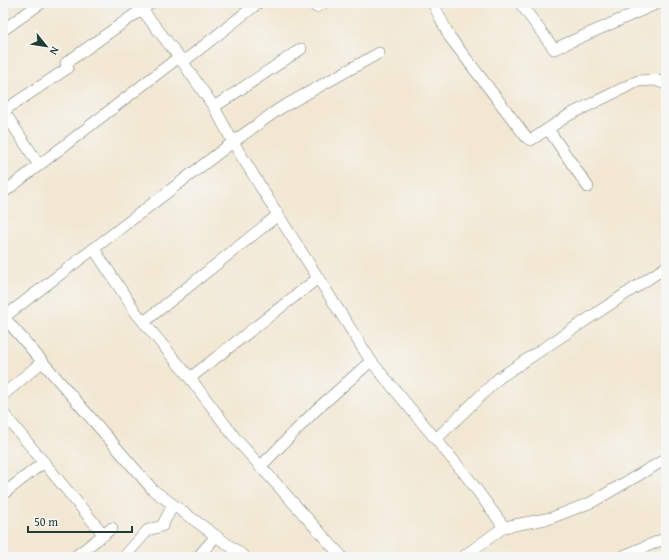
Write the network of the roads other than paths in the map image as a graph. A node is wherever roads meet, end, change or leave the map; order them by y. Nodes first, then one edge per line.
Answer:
1 (41, 3) edge
2 (152, 3) edge
3 (258, 3) edge
4 (433, 3) edge
5 (520, 3) edge
6 (664, 3) edge
7 (651, 4) edge
8 (140, 7) edge
9 (666, 8) edge
10 (3, 30) edge
11 (301, 49) dead end
12 (379, 53) dead end
13 (181, 60) junction
14 (666, 84) edge
15 (214, 108) junction
16 (3, 110) edge
17 (548, 129) junction
18 (234, 142) junction
19 (39, 166) junction
20 (588, 187) dead end
21 (3, 193) edge
22 (278, 215) junction
23 (94, 249) junction
24 (666, 267) edge
25 (318, 278) junction
26 (3, 317) edge
27 (144, 322) junction
28 (371, 361) junction
29 (42, 362) junction
30 (190, 378) junction
31 (3, 394) edge
32 (3, 413) edge
33 (436, 439) junction
34 (666, 458) edge
35 (44, 462) junction
36 (260, 467) junction
37 (3, 494) edge
38 (173, 505) junction
39 (504, 527) junction
40 (216, 536) junction
41 (666, 538) edge
42 (76, 557) edge
43 (124, 557) edge
44 (198, 557) edge
45 (245, 557) edge
46 (342, 557) edge
47 (463, 557) edge
48 (621, 557) edge

1 - 10 street
2 - 8 street
3 - 13 street
4 - 17 street
5 - 7 street
6 - 9 street
8 - 13 street
8 - 16 street
11 - 15 street
12 - 18 street
13 - 15 street
13 - 19 street
14 - 17 street
15 - 18 street
16 - 19 street
17 - 20 street
18 - 22 street
18 - 23 street
19 - 21 street
22 - 25 street
22 - 27 street
23 - 26 street
23 - 27 street
24 - 33 street
25 - 28 street
25 - 30 street
26 - 29 street
27 - 30 street
28 - 33 street
28 - 36 street
29 - 31 street
29 - 38 street
30 - 36 street
32 - 35 street
33 - 39 street
34 - 39 street
35 - 37 street
35 - 42 street
36 - 46 street
38 - 40 street
38 - 43 street
39 - 47 street
40 - 44 street
40 - 45 street
41 - 48 street

